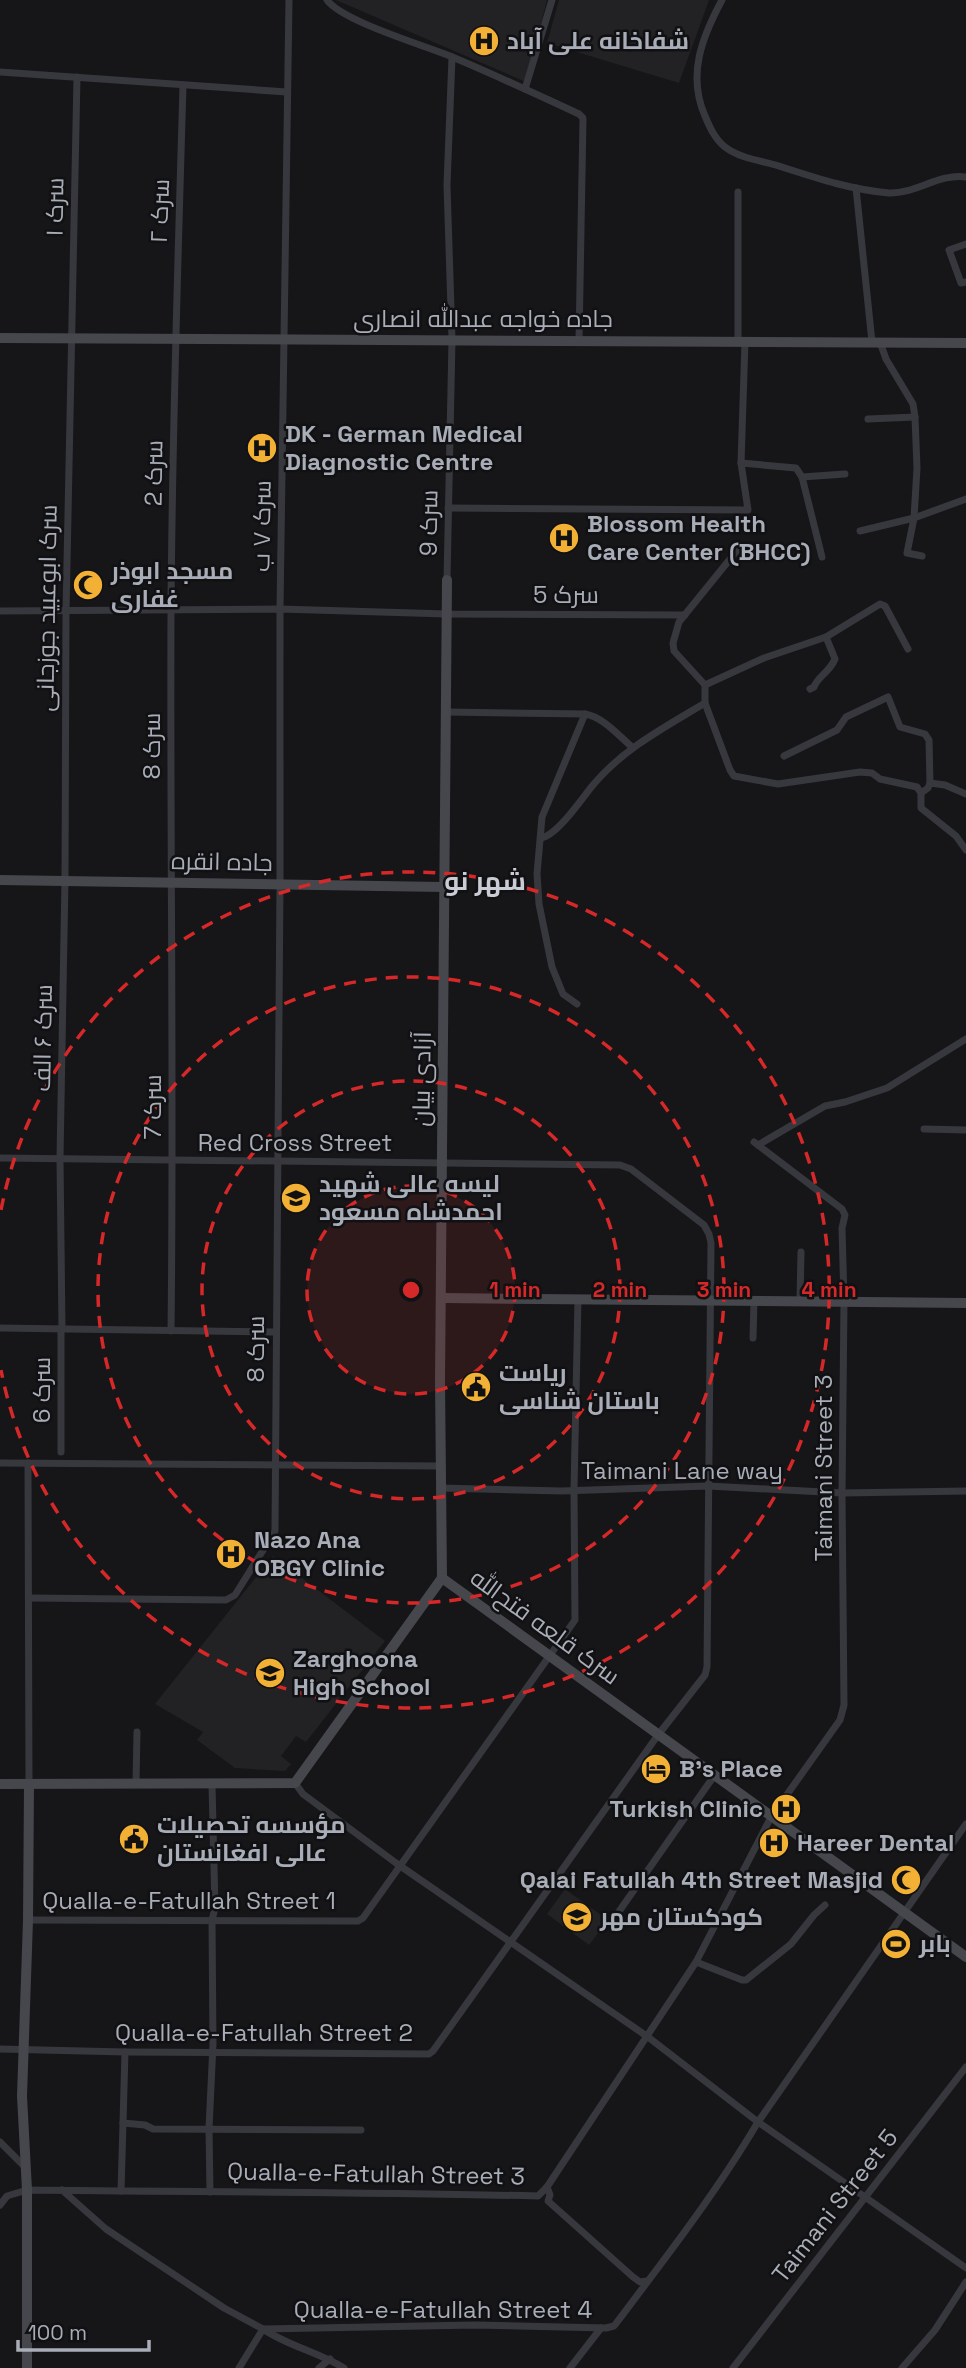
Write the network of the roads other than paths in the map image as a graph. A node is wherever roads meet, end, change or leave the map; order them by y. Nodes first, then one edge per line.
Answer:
1 (289, 0) edge
2 (327, 0) edge
3 (552, 0) edge
4 (722, 0) edge
5 (452, 57) junction
6 (0, 72) edge
7 (77, 77) junction
8 (183, 85) junction
9 (524, 89) junction
10 (287, 92) junction
11 (966, 177) edge
12 (856, 188) junction
13 (738, 192) dead end
14 (966, 244) edge
15 (966, 282) edge
16 (0, 338) edge
17 (71, 338) junction
18 (175, 339) junction
19 (284, 339) junction
20 (452, 340) junction
21 (579, 341) junction
22 (742, 342) junction
23 (876, 342) junction
24 (966, 343) edge
25 (915, 417) junction
26 (869, 419) dead end
27 (741, 463) junction
28 (845, 474) dead end
29 (802, 477) junction
30 (966, 499) edge
31 (448, 508) junction
32 (914, 518) junction
33 (860, 531) dead end
34 (740, 548) dead end
35 (922, 556) dead end
36 (822, 558) dead end
37 (447, 580) joint
38 (171, 609) junction
39 (280, 609) junction
40 (0, 611) edge
41 (66, 612) junction
42 (447, 614) junction
43 (685, 615) junction
44 (826, 637) junction
45 (908, 649) dead end
46 (705, 685) junction
47 (810, 689) dead end
48 (705, 703) junction
49 (446, 712) junction
50 (585, 714) junction
51 (632, 747) junction
52 (784, 756) dead end
53 (930, 783) junction
54 (921, 793) junction
55 (966, 794) edge
56 (541, 838) junction
57 (966, 850) edge
58 (65, 879) junction
59 (0, 880) edge
60 (171, 882) junction
61 (280, 884) junction
62 (443, 887) junction
63 (577, 1004) dead end
64 (966, 1040) edge
65 (924, 1129) dead end
66 (966, 1130) edge
67 (0, 1158) edge
68 (60, 1158) junction
69 (173, 1161) junction
70 (278, 1162) junction
71 (442, 1163) junction
72 (60, 1198) joint
73 (801, 1252) dead end
74 (441, 1297) junction
75 (578, 1299) junction
76 (710, 1300) junction
77 (754, 1300) junction
78 (800, 1301) junction
79 (844, 1301) junction
80 (966, 1303) edge
81 (0, 1328) edge
82 (62, 1329) junction
83 (171, 1331) junction
84 (275, 1332) junction
85 (753, 1338) dead end
86 (61, 1452) dead end
87 (0, 1463) edge
88 (28, 1463) junction
89 (276, 1465) junction
90 (440, 1466) junction
91 (708, 1486) junction
92 (440, 1488) junction
93 (575, 1490) junction
94 (966, 1491) edge
95 (842, 1493) junction
96 (442, 1578) junction
97 (29, 1598) junction
98 (550, 1658) junction
99 (137, 1732) dead end
100 (658, 1735) junction
101 (714, 1776) junction
102 (295, 1783) junction
103 (0, 1784) edge
104 (29, 1784) junction
105 (136, 1784) junction
106 (212, 1784) junction
107 (771, 1817) junction
108 (966, 1824) edge
109 (401, 1866) junction
110 (825, 1905) dead end
111 (905, 1913) junction
112 (28, 1920) junction
113 (212, 1920) junction
114 (613, 1920) dead end
115 (510, 1941) junction
116 (966, 1957) edge
117 (696, 1962) junction
118 (648, 2037) junction
119 (0, 2049) edge
120 (23, 2049) junction
121 (125, 2052) junction
122 (211, 2052) junction
123 (966, 2067) edge
124 (758, 2122) junction
125 (123, 2123) junction
126 (209, 2128) junction
127 (362, 2130) dead end
128 (0, 2142) edge
129 (24, 2166) junction
130 (547, 2187) junction
131 (27, 2190) junction
132 (62, 2190) junction
133 (121, 2191) junction
134 (210, 2192) junction
135 (3, 2194) edge
136 (866, 2198) junction
137 (0, 2205) edge
138 (966, 2269) edge
139 (648, 2281) junction
140 (966, 2282) edge
141 (601, 2328) junction
142 (263, 2329) junction
143 (330, 2359) junction
144 (27, 2368) edge
145 (239, 2368) edge
146 (319, 2368) edge
147 (344, 2368) edge
148 (570, 2368) edge
149 (733, 2368) edge
150 (902, 2368) edge

1 - 10 street, سرک ۷ ب
2 - 5 street
3 - 9 street
4 - 12 street
5 - 9 street
5 - 20 street, سرک 9
6 - 7 street
7 - 8 street
7 - 17 street, سرک ۱
8 - 10 street
8 - 18 street, سرک ۲
9 - 21 street
10 - 19 street, سرک ۷ ب
11 - 12 street
12 - 23 street
13 - 22 street
14 - 15 street
16 - 17 main road, جاده خواجه عبدالله انصاری
17 - 18 main road, جاده خواجه عبدالله انصاری
17 - 41 street, سرک ابوعبید جوزجانی
18 - 19 main road, جاده خواجه عبدالله انصاری
18 - 38 street, سرک 2
19 - 20 main road, جاده خواجه عبدالله انصاری
19 - 39 street, سرک ۷ ب
20 - 21 main road, جاده خواجه عبدالله انصاری
20 - 31 street, سرک 9
21 - 22 main road, جاده خواجه عبدالله انصاری
22 - 23 main road, جاده خواجه عبدالله انصاری
22 - 27 street
23 - 24 main road, جاده خواجه عبدالله انصاری
23 - 25 street
25 - 26 street
25 - 32 street
27 - 29 street
27 - 31 street
28 - 29 street
29 - 36 street
30 - 32 street
31 - 37 street, سرک 9
32 - 33 street
32 - 35 street
34 - 43 street
37 - 42 main road, آزادی بیان
38 - 39 street, سرک 5
38 - 41 street, سرک 5
38 - 60 street, سرک 8
39 - 42 street, سرک 5
39 - 61 street, سرک ۷ ب
40 - 41 street, سرک 5
41 - 58 street, سرک ابوعبید جوزجانی
42 - 43 street, سرک 5
42 - 49 main road, آزادی بیان
43 - 46 street
44 - 45 street
44 - 46 street
44 - 47 street
46 - 48 street
48 - 51 street
48 - 54 street
49 - 50 street
49 - 62 main road, آزادی بیان
50 - 51 street
50 - 56 street
51 - 56 street
52 - 53 street
53 - 54 street
53 - 55 street
54 - 57 street
56 - 63 street
58 - 59 main road, جاده انقره
58 - 60 main road, جاده انقره
58 - 68 street, سرک ۶ الف
60 - 61 main road, جاده انقره
60 - 69 street, سرک 7
61 - 62 main road, جاده انقره
61 - 70 street, سرک 8
62 - 71 main road, آزادی بیان
64 - 79 street, Taimani Street 3
65 - 66 street
67 - 68 street, Red Cross Street
68 - 69 street, Red Cross Street
68 - 72 street, سرک ۶ الف
69 - 70 street, Red Cross Street
69 - 83 street, سرک 7
70 - 71 street, Red Cross Street
70 - 84 street, سرک 8
71 - 74 main road, آزادی بیان
71 - 76 street, Red Cross Street
72 - 82 street, سرک 6
73 - 78 street
74 - 75 main road
74 - 90 main road, آزادی بیان
75 - 76 main road
75 - 93 street, Qualla-e-Fatullah Street 1
76 - 77 main road
76 - 91 street, Red Cross Street
77 - 78 main road
77 - 85 street
78 - 79 main road
79 - 80 main road
79 - 95 street, Taimani Street 3
81 - 82 street
82 - 83 street
82 - 86 street, سرک 6
83 - 84 street
84 - 89 street, سرک 8
87 - 88 street
88 - 89 street
88 - 97 street
89 - 90 street
89 - 97 street, سرک 8
90 - 92 main road, آزادی بیان
91 - 93 street, Taimani Lane way
91 - 95 street, Taimani Lane way
91 - 100 street, Qualla-e-Fatullah Street 2
92 - 93 street, Taimani Lane way
92 - 96 main road, آزادی بیان
93 - 98 street, Qualla-e-Fatullah Street 1
94 - 95 street, Taimani Lane way
95 - 107 street, Taimani Street 3
96 - 98 main road, سرک قلعه فتح‌الله
96 - 102 main road, سرک قلعه فتح‌الله
97 - 104 street
98 - 100 main road, سرک قلعه فتح‌الله
98 - 109 street, Qualla-e-Fatullah Street 1
99 - 105 street
100 - 101 main road, سرک قلعه فتح‌الله
100 - 115 street, Qualla-e-Fatullah Street 2
101 - 107 main road, سرک قلعه فتح‌الله
101 - 114 street
102 - 106 main road
102 - 109 street
103 - 104 main road
104 - 105 main road
104 - 112 main road
105 - 106 main road
106 - 113 street
107 - 111 main road, سرک قلعه فتح‌الله
107 - 117 street, Qualla-e-Fatullah Street 3
108 - 111 street, Qualla-e-Fatullah Street 4
109 - 113 street, Qualla-e-Fatullah Street 1
109 - 115 street
110 - 117 street
111 - 116 main road, سرک قلعه فتح‌الله
111 - 124 street, Qualla-e-Fatullah Street 4
112 - 113 street, Qualla-e-Fatullah Street 1
112 - 120 main road
113 - 122 street
115 - 118 street
115 - 122 street, Qualla-e-Fatullah Street 2
117 - 118 street, Qualla-e-Fatullah Street 3
118 - 124 street
118 - 130 street, Qualla-e-Fatullah Street 3
119 - 120 street, Qualla-e-Fatullah Street 2
120 - 121 street, Qualla-e-Fatullah Street 2
120 - 129 main road
121 - 122 street, Qualla-e-Fatullah Street 2
121 - 125 street
122 - 126 street
123 - 136 street, Taimani Street 5
124 - 136 street
124 - 139 street, Qualla-e-Fatullah Street 4
125 - 126 street
125 - 133 street
126 - 127 street
126 - 134 street
128 - 129 street
129 - 131 main road
130 - 134 street, Qualla-e-Fatullah Street 3
130 - 139 street
131 - 132 street, Qualla-e-Fatullah Street 3
131 - 135 street, Qualla-e-Fatullah Street 3
131 - 144 main road
132 - 133 street, Qualla-e-Fatullah Street 3
132 - 142 street, Qualla-e-Fatullah Street 4
133 - 134 street, Qualla-e-Fatullah Street 3
135 - 137 street
136 - 138 street
136 - 149 street, Taimani Street 5
139 - 141 street, Qualla-e-Fatullah Street 4
140 - 150 street
141 - 142 street, Qualla-e-Fatullah Street 4
141 - 148 street
142 - 143 street
142 - 145 street
143 - 146 street
143 - 147 street

